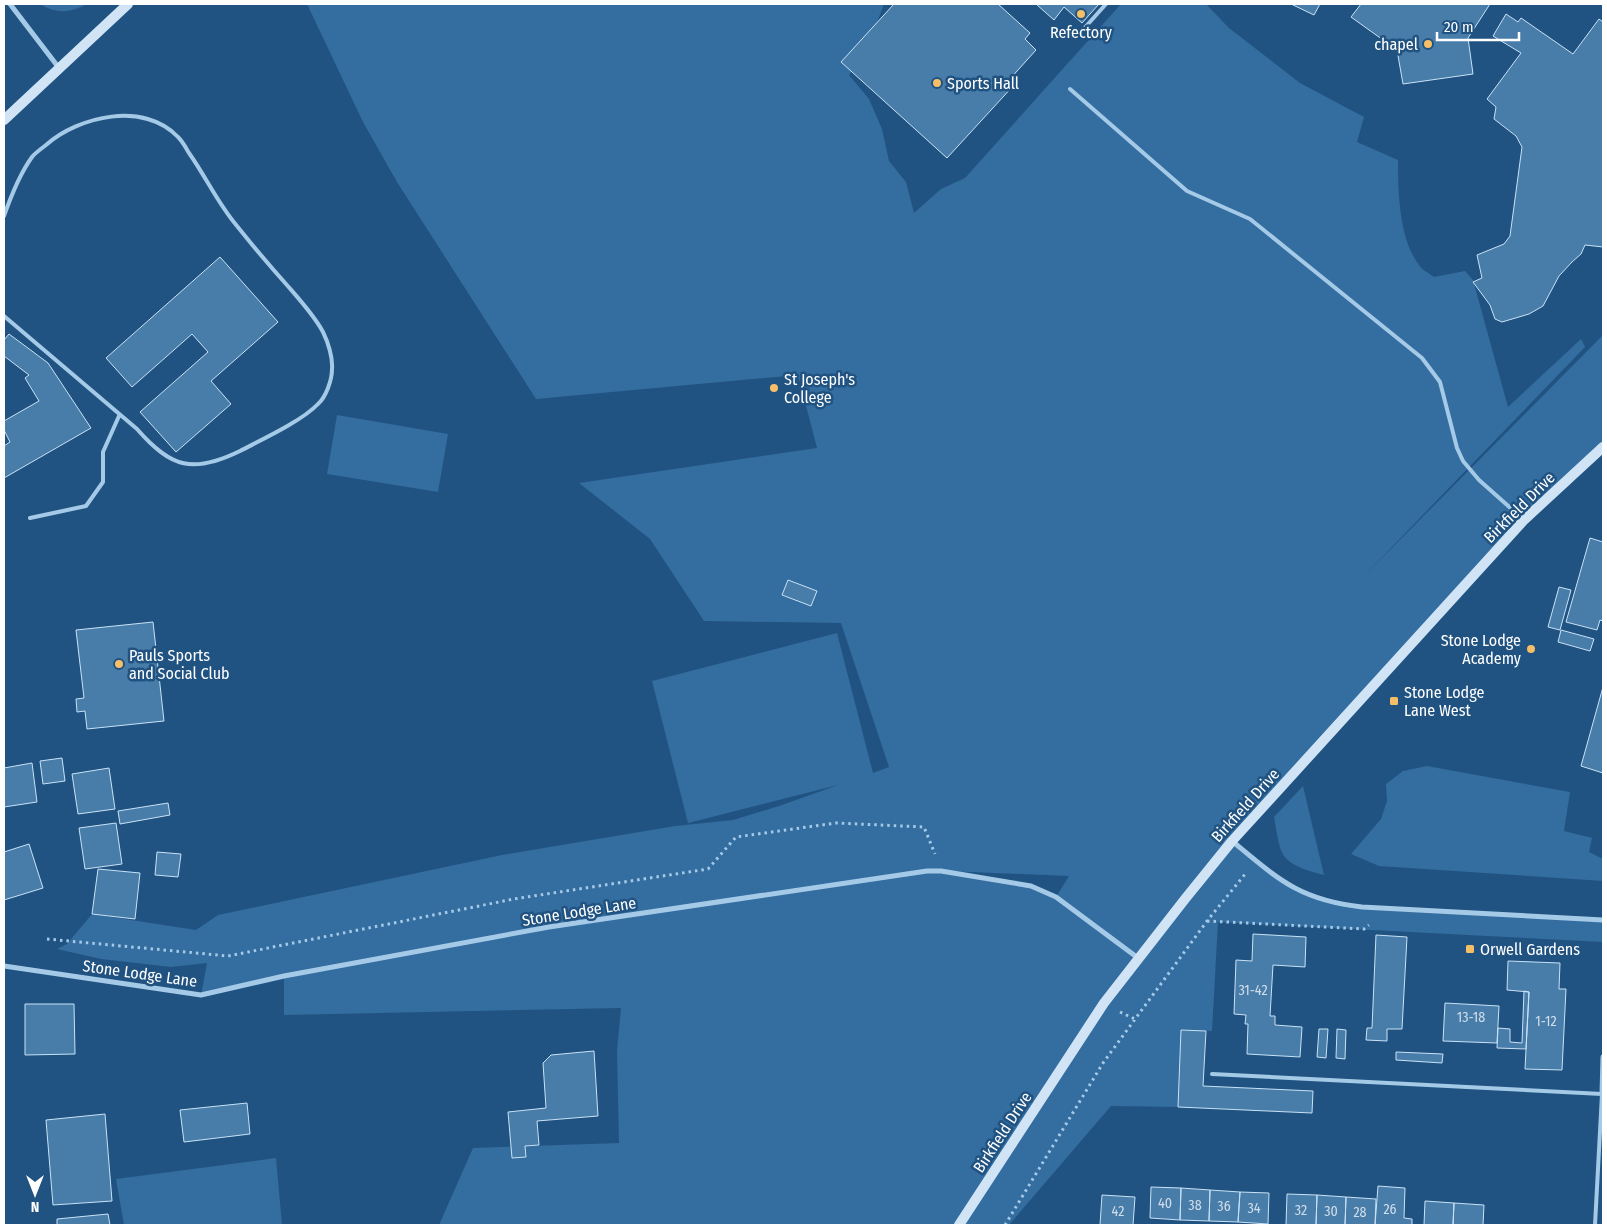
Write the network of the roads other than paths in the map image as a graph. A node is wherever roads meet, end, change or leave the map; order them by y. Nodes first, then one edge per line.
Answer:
1 (10, 4) edge
2 (128, 4) edge
3 (1106, 4) edge
4 (1080, 33) dead end
5 (60, 68) junction
6 (1070, 89) dead end
7 (4, 120) edge
8 (4, 216) edge
9 (4, 316) edge
10 (119, 416) junction
11 (1603, 447) edge
12 (30, 518) dead end
13 (1524, 520) junction
14 (1232, 841) junction
15 (1603, 920) edge
16 (1138, 958) junction
17 (4, 966) edge
18 (1603, 1057) edge
19 (1212, 1074) dead end
20 (1602, 1094) junction
21 (960, 1225) edge
22 (1595, 1225) edge

1 - 5 street
2 - 5 street
3 - 4 lane
5 - 7 street
6 - 13 lane
8 - 10 lane
9 - 10 lane
10 - 12 lane
11 - 13 street, Birkfield Drive
13 - 14 street, Birkfield Drive
14 - 15 street
14 - 16 street, Birkfield Drive
16 - 17 street, Stone Lodge Lane
16 - 21 street, Birkfield Drive
18 - 20 street
19 - 20 lane
20 - 22 lane

